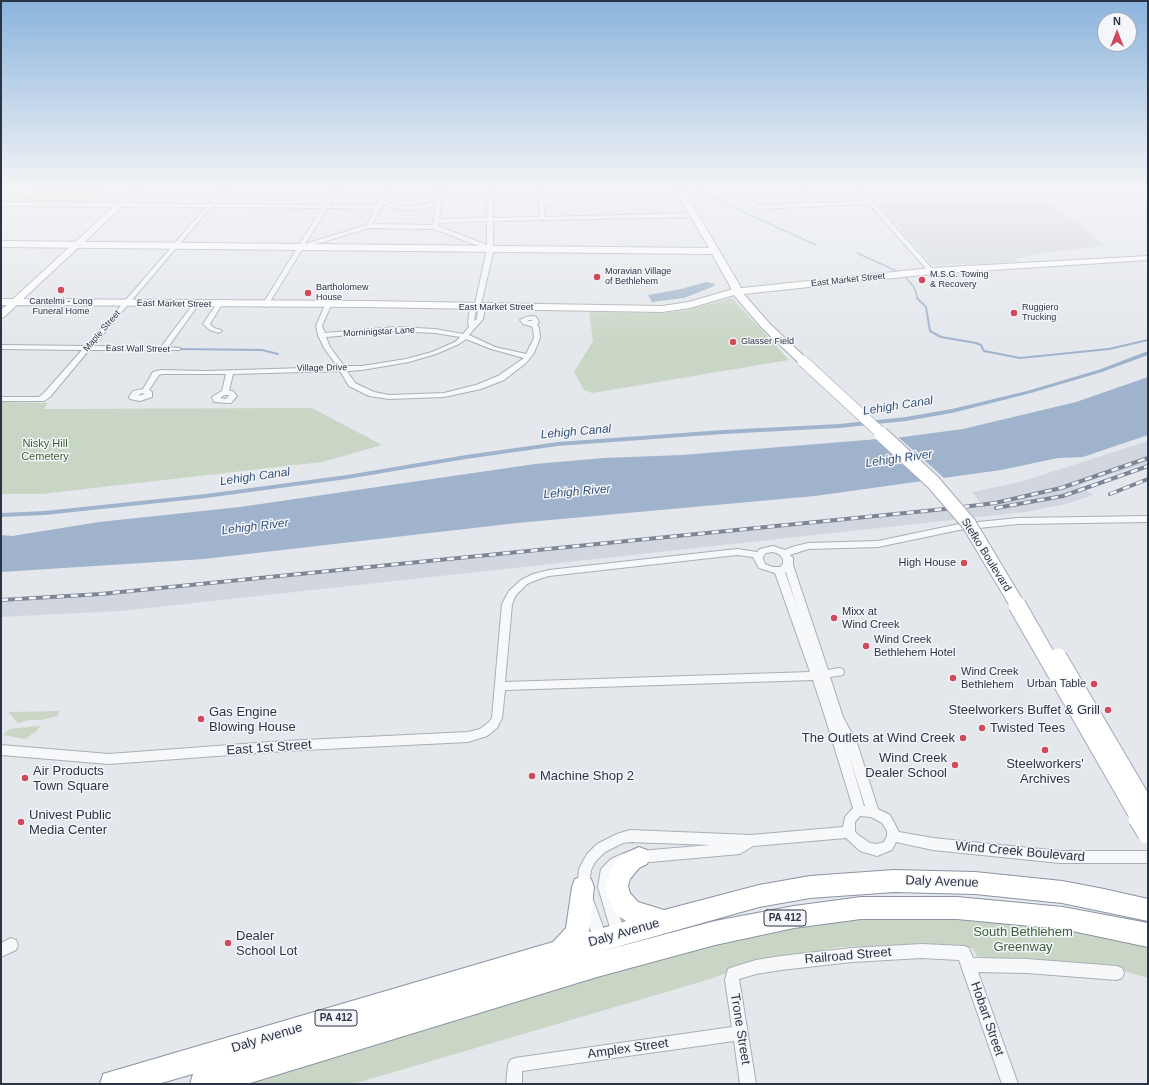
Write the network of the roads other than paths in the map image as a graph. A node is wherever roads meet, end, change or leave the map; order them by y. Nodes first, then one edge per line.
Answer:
1 (83, 240) edge
2 (181, 240) edge
3 (305, 240) edge
4 (325, 240) edge
5 (471, 240) edge
6 (489, 240) edge
7 (709, 240) edge
8 (904, 240) edge
9 (1, 244) edge
10 (78, 244) junction
11 (176, 246) junction
12 (301, 247) junction
13 (489, 248) junction
14 (715, 251) junction
15 (1148, 258) edge
16 (931, 271) junction
17 (738, 290) junction
18 (1, 302) edge
19 (14, 302) junction
20 (127, 303) junction
21 (196, 304) junction
22 (219, 304) junction
23 (265, 305) junction
24 (328, 305) junction
25 (478, 307) junction
26 (1, 315) edge
27 (533, 324) dead end
28 (219, 332) dead end
29 (321, 335) junction
30 (465, 336) junction
31 (1, 347) edge
32 (87, 348) junction
33 (162, 349) junction
34 (178, 349) dead end
35 (528, 357) junction
36 (807, 361) junction
37 (342, 368) junction
38 (230, 372) junction
39 (145, 391) dead end
40 (226, 393) dead end
41 (1, 399) edge
42 (1148, 519) edge
43 (785, 554) junction
44 (758, 555) junction
45 (784, 567) junction
46 (839, 672) dead end
47 (820, 674) junction
48 (501, 686) junction
49 (1, 750) edge
50 (1148, 810) edge
51 (860, 811) junction
52 (873, 812) junction
53 (849, 832) junction
54 (1148, 833) edge
55 (893, 836) junction
56 (751, 841) junction
57 (639, 857) junction
58 (1148, 857) edge
59 (583, 887) junction
60 (1147, 910) edge
61 (665, 921) junction
62 (1148, 935) edge
63 (609, 937) junction
64 (559, 952) junction
65 (966, 959) junction
66 (618, 960) junction
67 (1117, 973) dead end
68 (733, 974) joint
69 (740, 1033) junction
70 (113, 1084) edge
71 (203, 1084) edge
72 (514, 1084) edge
73 (748, 1084) edge
74 (1010, 1084) edge

1 - 10 street
2 - 11 street, Maple Street
3 - 12 street
4 - 12 street
5 - 13 street
6 - 13 street, Village Drive
7 - 14 main road, Stefko Boulevard
8 - 16 street
9 - 10 main road
10 - 11 main road
10 - 19 street
11 - 12 main road
11 - 20 street, Maple Street
12 - 13 main road
12 - 23 street
13 - 14 main road
13 - 25 street, Village Drive
14 - 17 main road, Stefko Boulevard
15 - 16 street, East Market Street
16 - 17 street, East Market Street
17 - 25 street, East Market Street
17 - 36 main road, Stefko Boulevard
18 - 19 street, East Market Street
19 - 20 street, East Market Street
19 - 26 street
20 - 21 street, East Market Street
20 - 32 street, Maple Street
21 - 22 street, East Market Street
21 - 33 street
22 - 23 street, East Market Street
22 - 28 street
23 - 24 street, East Market Street
24 - 25 street, East Market Street
24 - 29 street
25 - 30 street, Village Drive
27 - 35 street
29 - 30 street, Morninigstar Lane
29 - 37 street
30 - 35 street, Morninigstar Lane
30 - 37 street, Village Drive
31 - 32 street, East Wall Street
32 - 33 street, East Wall Street
32 - 41 street, Maple Street
33 - 34 street, East Wall Street
35 - 37 street
36 - 50 main road, Stefko Boulevard, bridge
36 - 54 main road, Stefko Boulevard, bridge
37 - 38 street, Village Drive
38 - 39 street, Village Drive
38 - 40 street
42 - 43 street
43 - 44 street
43 - 45 street
44 - 45 street
44 - 48 street, East 1st Street
45 - 47 street
46 - 47 street
47 - 48 street
47 - 51 street
47 - 52 street
48 - 49 street, East 1st Street
51 - 52 street
51 - 53 street
52 - 55 street
53 - 55 street
53 - 56 street
55 - 58 street, Wind Creek Boulevard
56 - 57 street
56 - 59 street
57 - 61 highway
57 - 63 street
59 - 63 street
59 - 64 highway
60 - 61 highway, Daly Avenue / PA 412
61 - 63 highway, Daly Avenue / PA 412
62 - 66 highway, Daly Avenue / PA 412
63 - 64 highway, Daly Avenue / PA 412
63 - 66 street
64 - 70 highway, Daly Avenue / PA 412
65 - 67 street, Railroad Street
65 - 68 street, Railroad Street
65 - 74 street, Hobart Street
66 - 71 highway, Daly Avenue / PA 412
68 - 69 street, Trone Street
69 - 72 street, Amplex Street
69 - 73 street, Trone Street

